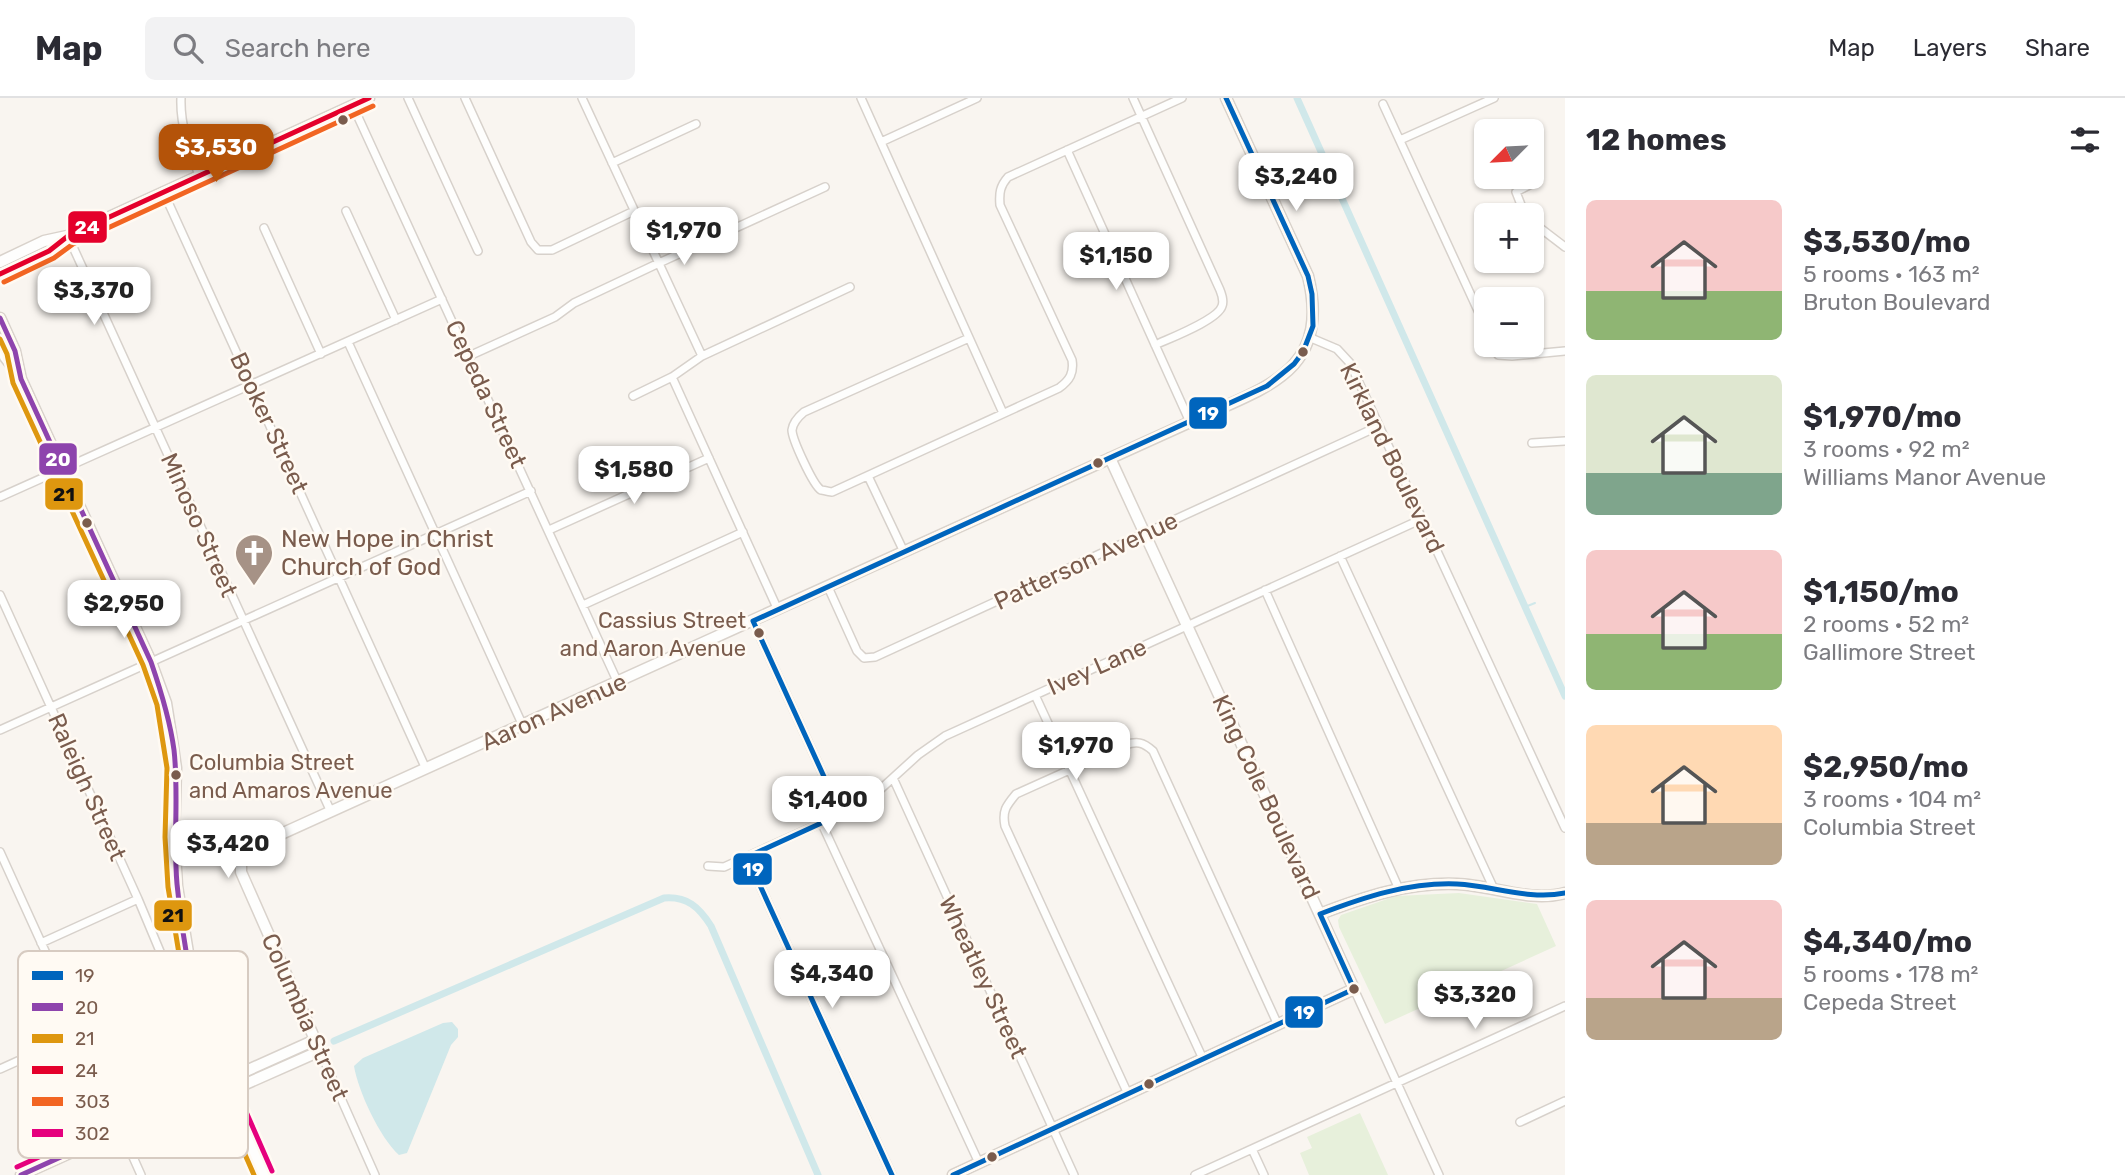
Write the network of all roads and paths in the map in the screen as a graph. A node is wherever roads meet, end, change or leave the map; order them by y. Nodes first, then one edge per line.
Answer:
1 (180, 98) edge
2 (369, 98) edge
3 (408, 98) edge
4 (465, 98) edge
5 (582, 98) edge
6 (860, 98) edge
7 (977, 98) edge
8 (1133, 98) edge
9 (1182, 98) edge
10 (1226, 98) edge
11 (1494, 98) edge
12 (1383, 104) dead end
13 (353, 106) junction
14 (1142, 117) junction
15 (696, 124) dead end
16 (1400, 140) junction
17 (881, 142) junction
18 (1067, 150) junction
19 (612, 163) junction
20 (199, 175) junction
21 (825, 187) dead end
22 (1520, 189) edge
23 (163, 191) junction
24 (1520, 203) edge
25 (346, 211) dead end
26 (634, 211) junction
27 (264, 228) dead end
28 (1544, 231) edge
29 (68, 236) junction
30 (1565, 247) edge
31 (478, 251) dead end
32 (0, 262) edge
33 (659, 263) junction
34 (0, 274) edge
35 (849, 287) dead end
36 (442, 299) junction
37 (1474, 302) edge
38 (0, 318) edge
39 (396, 320) junction
40 (969, 338) junction
41 (1311, 338) junction
42 (348, 342) junction
43 (1156, 345) junction
44 (0, 346) edge
45 (1565, 351) edge
46 (1544, 353) edge
47 (321, 354) junction
48 (469, 356) junction
49 (702, 356) junction
50 (672, 377) junction
51 (21, 379) junction
52 (251, 384) junction
53 (633, 396) dead end
54 (1003, 413) junction
55 (1190, 422) junction
56 (1379, 426) junction
57 (156, 428) junction
58 (1565, 441) edge
59 (1532, 443) dead end
60 (709, 458) junction
61 (1111, 458) junction
62 (62, 469) junction
63 (868, 476) junction
64 (531, 491) junction
65 (0, 498) edge
66 (1422, 519) junction
67 (549, 530) junction
68 (743, 532) junction
69 (436, 534) junction
70 (1145, 534) junction
71 (904, 552) junction
72 (1340, 556) junction
73 (340, 576) junction
74 (828, 587) junction
75 (1265, 590) junction
76 (0, 595) edge
77 (583, 605) junction
78 (778, 610) junction
79 (753, 621) junction
80 (242, 622) junction
81 (1187, 626) junction
82 (150, 662) junction
83 (618, 683) junction
84 (1035, 695) junction
85 (51, 707) junction
86 (523, 726) junction
87 (0, 730) edge
88 (426, 769) junction
89 (1070, 770) junction
90 (893, 778) junction
91 (331, 812) junction
92 (841, 814) junction
93 (822, 824) junction
94 (1565, 828) edge
95 (0, 852) edge
96 (747, 857) junction
97 (242, 858) joint
98 (708, 866) dead end
99 (1493, 887) junction
100 (1399, 889) junction
101 (1565, 893) edge
102 (138, 899) junction
103 (1320, 915) junction
104 (41, 943) junction
105 (45, 951) edge
106 (160, 951) edge
107 (188, 951) edge
108 (1354, 989) junction
109 (1565, 1006) edge
110 (1278, 1025) junction
111 (315, 1040) junction
112 (320, 1051) junction
113 (1203, 1059) junction
114 (18, 1061) edge
115 (0, 1069) edge
116 (248, 1070) edge
117 (1396, 1082) junction
118 (248, 1083) edge
119 (1128, 1094) junction
120 (1565, 1101) edge
121 (1520, 1122) dead end
122 (1053, 1129) junction
123 (248, 1138) edge
124 (1252, 1149) junction
125 (59, 1158) edge
126 (133, 1158) edge
127 (979, 1163) junction
128 (21, 1175) edge
129 (141, 1175) edge
130 (264, 1175) edge
131 (375, 1175) edge
132 (892, 1175) edge
133 (953, 1175) edge
134 (1074, 1175) edge
135 (1195, 1175) edge
136 (1264, 1175) edge
137 (1439, 1175) edge

1 - 20 street
2 - 13 street
3 - 31 street
4 - 26 street
5 - 19 street
6 - 17 street
7 - 17 street
8 - 14 street
9 - 14 street
10 - 41 street
11 - 16 street
12 - 16 street
13 - 20 street
13 - 36 street, Cepeda Street
14 - 18 street
14 - 43 street
15 - 19 street
16 - 37 street
17 - 40 street
18 - 43 street
18 - 54 street
19 - 26 street
20 - 23 street
21 - 33 street
22 - 24 street
23 - 29 street
23 - 52 street, Booker Street
25 - 39 street
26 - 33 street
27 - 47 street
28 - 30 street
29 - 32 street
29 - 34 street
29 - 57 street, Minoso Street
33 - 48 street
33 - 49 street
35 - 49 street
36 - 39 street
36 - 48 street, Cepeda Street
38 - 51 street
39 - 42 street
40 - 54 street
40 - 63 street
41 - 55 street, Aaron Avenue
41 - 56 street, Kirkland Boulevard
42 - 47 street
42 - 69 street
43 - 55 street
44 - 51 street
45 - 46 street
47 - 52 street
48 - 64 street, Cepeda Street
49 - 50 street
50 - 53 street
50 - 60 street
51 - 62 street
52 - 57 street
52 - 73 street, Booker Street
54 - 63 street
55 - 61 street, Aaron Avenue
56 - 66 street, Kirkland Boulevard
56 - 70 street, Patterson Avenue
57 - 62 street
57 - 80 street, Minoso Street
58 - 59 street
60 - 67 street
60 - 68 street
61 - 70 street, King Cole Boulevard
61 - 71 street, Aaron Avenue
62 - 65 street
62 - 82 street
63 - 71 street
64 - 67 street, Cepeda Street
64 - 69 street
66 - 72 street, Ivey Lane
66 - 94 street, Kirkland Boulevard
67 - 77 street, Cepeda Street
68 - 77 street
68 - 78 street
69 - 73 street
69 - 86 street
70 - 74 street, Patterson Avenue
70 - 81 street, King Cole Boulevard
71 - 74 street, Aaron Avenue
72 - 75 street, Ivey Lane
72 - 99 street
73 - 80 street
73 - 88 street, Booker Street
74 - 78 street, Aaron Avenue
75 - 81 street, Ivey Lane
75 - 100 street
76 - 85 street, Raleigh Street
77 - 83 street, Cepeda Street
78 - 79 street, Aaron Avenue
79 - 83 street, Aaron Avenue
79 - 92 street
80 - 82 street
80 - 91 street, Minoso Street
81 - 84 street, Ivey Lane
81 - 103 street, King Cole Boulevard
82 - 85 street
82 - 107 street
83 - 86 street, Aaron Avenue
84 - 89 street
84 - 90 street, Ivey Lane
85 - 87 street
85 - 102 street, Raleigh Street
86 - 88 street, Aaron Avenue
88 - 91 street, Aaron Avenue
89 - 110 street
89 - 113 street
89 - 119 street
90 - 92 street, Ivey Lane
90 - 122 street, Wheatley Street
91 - 97 street, Aaron Avenue
92 - 93 street, Ivey Lane
93 - 96 street, Ivey Lane
93 - 127 street
95 - 104 street
96 - 98 street, Ivey Lane
96 - 132 street
97 - 111 street, Columbia Street
99 - 100 street
99 - 101 street
100 - 103 street
102 - 104 street
102 - 106 street, Raleigh Street
103 - 108 street, King Cole Boulevard
104 - 105 street
108 - 110 street
108 - 117 street, King Cole Boulevard
109 - 117 street
110 - 113 street
111 - 112 street, Columbia Street
111 - 116 street
112 - 118 street
112 - 131 street, Columbia Street
113 - 119 street
114 - 115 street
117 - 124 street
117 - 137 street, King Cole Boulevard
119 - 122 street
120 - 121 street
122 - 127 street
122 - 134 street, Wheatley Street
123 - 130 street
124 - 135 street
124 - 136 street
125 - 128 street
126 - 129 street
127 - 133 street

